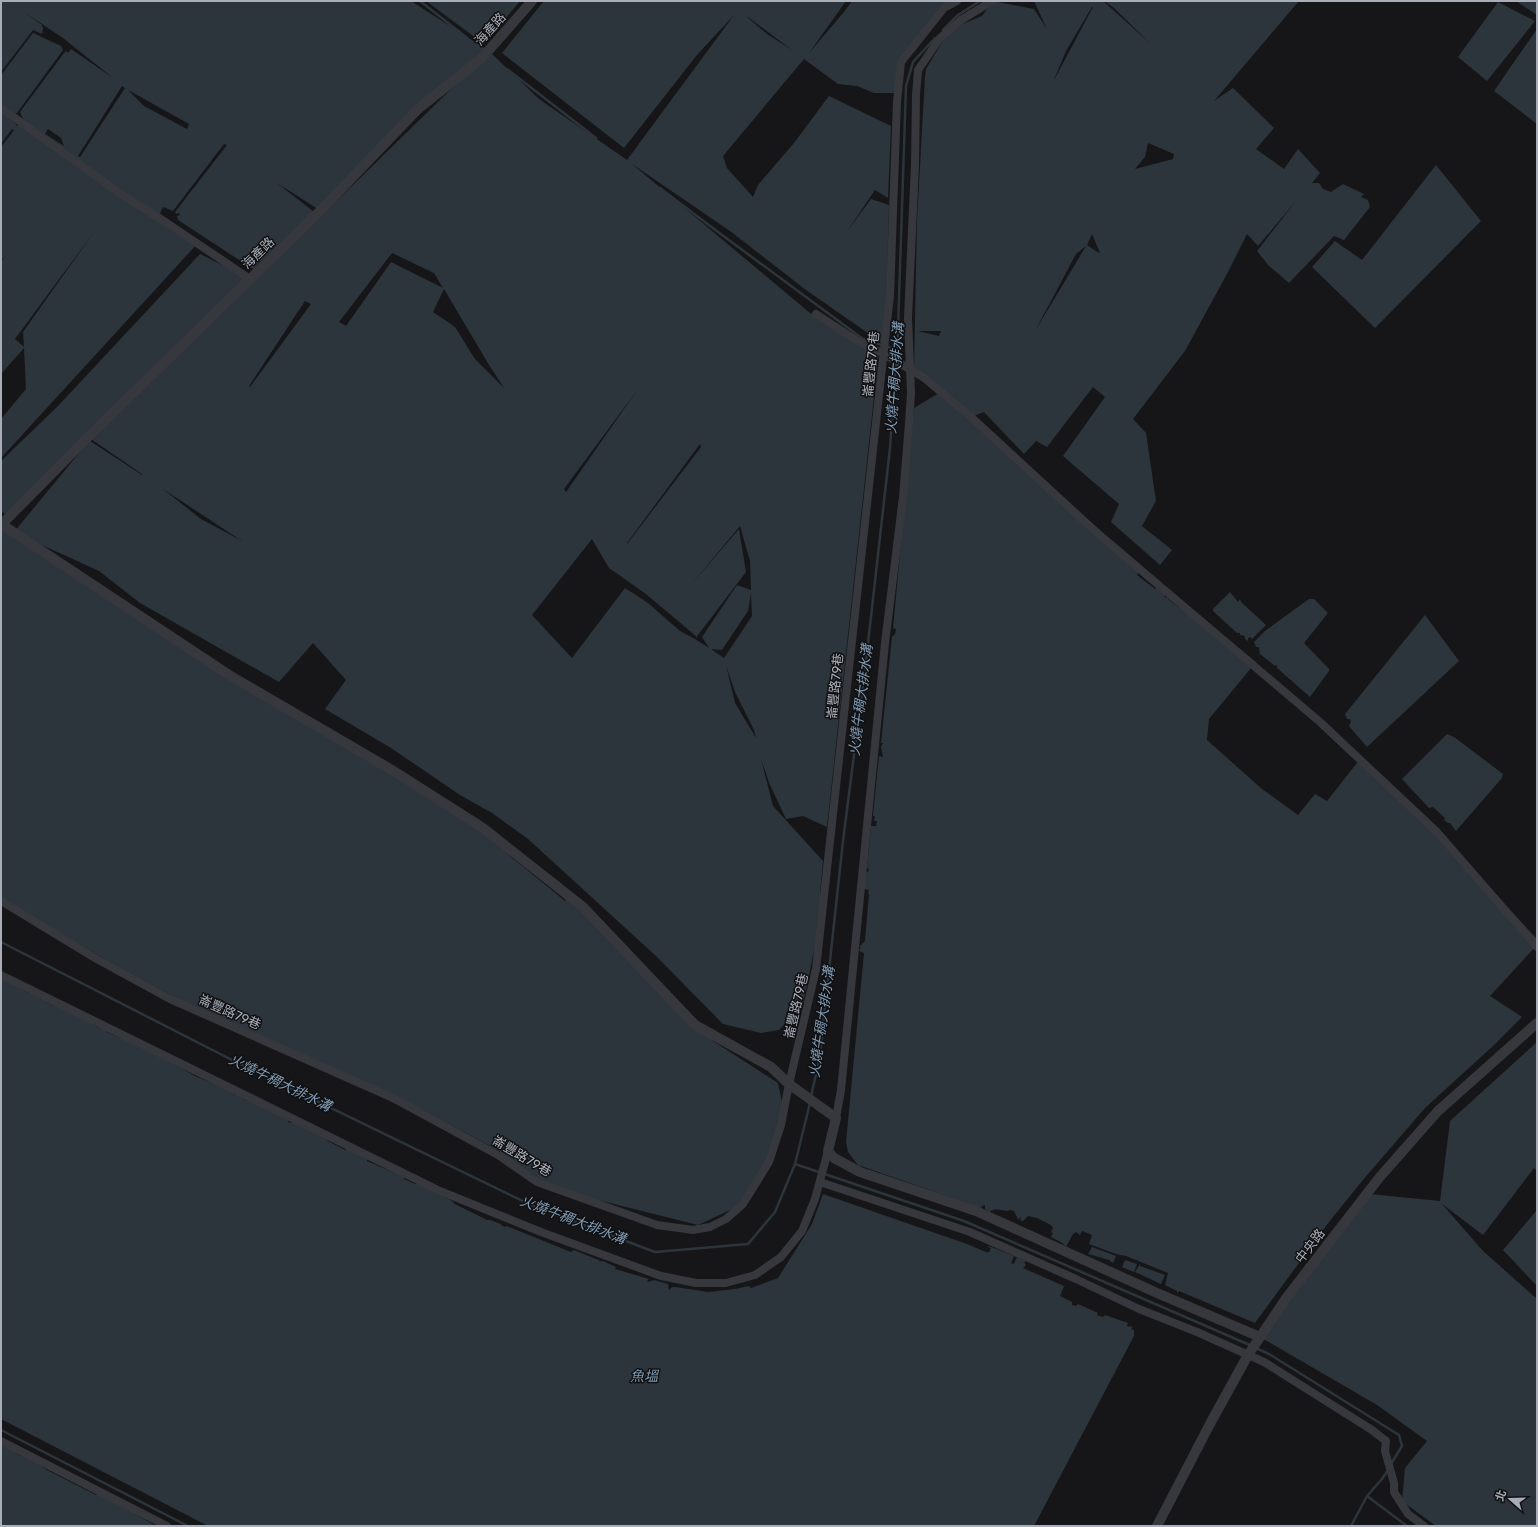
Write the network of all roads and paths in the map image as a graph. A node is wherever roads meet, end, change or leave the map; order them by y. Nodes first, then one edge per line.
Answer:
1 (532, 1) edge
2 (957, 1) edge
3 (992, 1) edge
4 (1, 108) edge
5 (250, 279) junction
6 (816, 314) dead end
7 (884, 354) junction
8 (909, 368) junction
9 (1, 524) edge
10 (1, 902) edge
11 (1537, 946) edge
12 (1, 975) edge
13 (1537, 1023) edge
14 (789, 1084) junction
15 (836, 1118) junction
16 (828, 1151) junction
17 (820, 1182) junction
18 (1260, 1337) junction
19 (1248, 1356) junction
20 (1, 1441) edge
21 (167, 1526) edge
22 (1158, 1526) edge
23 (1424, 1526) edge

1 - 5 street, 海產路
2 - 7 street, 崙豐路79巷
3 - 8 street
4 - 5 street
5 - 9 street, 海產路
6 - 7 street
7 - 8 street
7 - 14 street, 崙豐路79巷
8 - 11 street
8 - 15 street
9 - 14 street
10 - 14 street, 崙豐路79巷
12 - 17 street
13 - 18 street, 中央路
14 - 15 street
15 - 16 street
16 - 17 street
16 - 18 street
17 - 19 street
18 - 19 street, 中央路
19 - 22 street, 中央路
19 - 23 street
20 - 21 street

